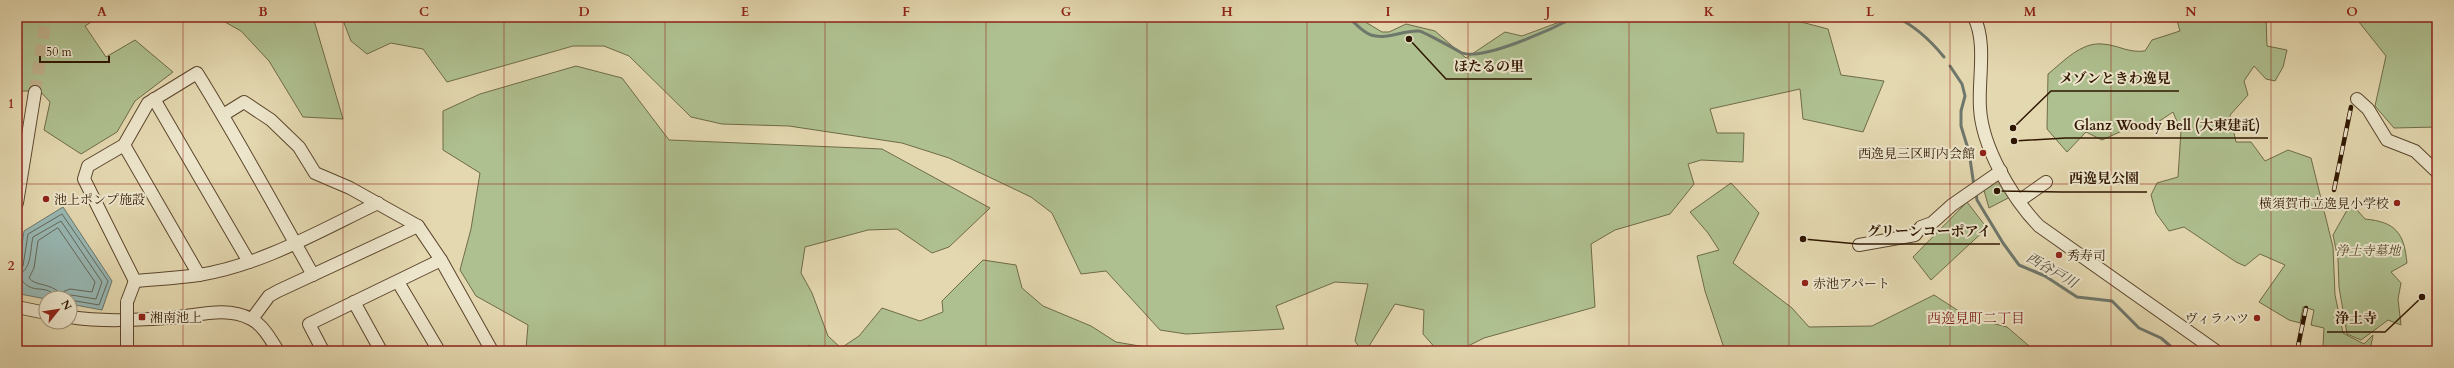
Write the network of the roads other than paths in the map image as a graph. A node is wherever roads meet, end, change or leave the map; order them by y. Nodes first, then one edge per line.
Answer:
1 (1974, 17) edge
2 (35, 92) tunnel mouth
3 (154, 99) junction
4 (2357, 99) dead end
5 (223, 115) junction
6 (124, 145) junction
7 (2001, 171) junction
8 (2437, 172) edge
9 (2046, 182) dead end
10 (2019, 201) junction
11 (17, 203) edge
12 (378, 203) junction
13 (418, 226) junction
14 (295, 242) junction
15 (1859, 245) dead end
16 (441, 260) junction
17 (249, 262) junction
18 (199, 275) junction
19 (313, 275) junction
20 (135, 281) junction
21 (398, 282) junction
22 (354, 302) junction
23 (17, 307) edge
24 (38, 311) edge
25 (78, 318) edge
26 (252, 319) junction
27 (127, 351) edge
28 (278, 351) edge
29 (323, 351) edge
30 (381, 351) edge
31 (439, 351) edge
32 (492, 351) edge
33 (2216, 351) edge

1 - 7 street
2 - 11 street
3 - 5 street
3 - 6 street
3 - 17 street
4 - 8 street
5 - 12 street
5 - 14 street
6 - 18 street
6 - 20 street
7 - 10 street
7 - 15 street
9 - 10 street
10 - 33 street
12 - 13 street
12 - 14 street
13 - 16 street
13 - 19 street
14 - 17 street
14 - 19 street
16 - 21 street
16 - 32 street
17 - 18 street
18 - 20 street
19 - 26 street
20 - 27 street, bridge
21 - 22 street
21 - 31 street
22 - 29 street
22 - 30 street
23 - 24 street
25 - 26 street
26 - 28 street

